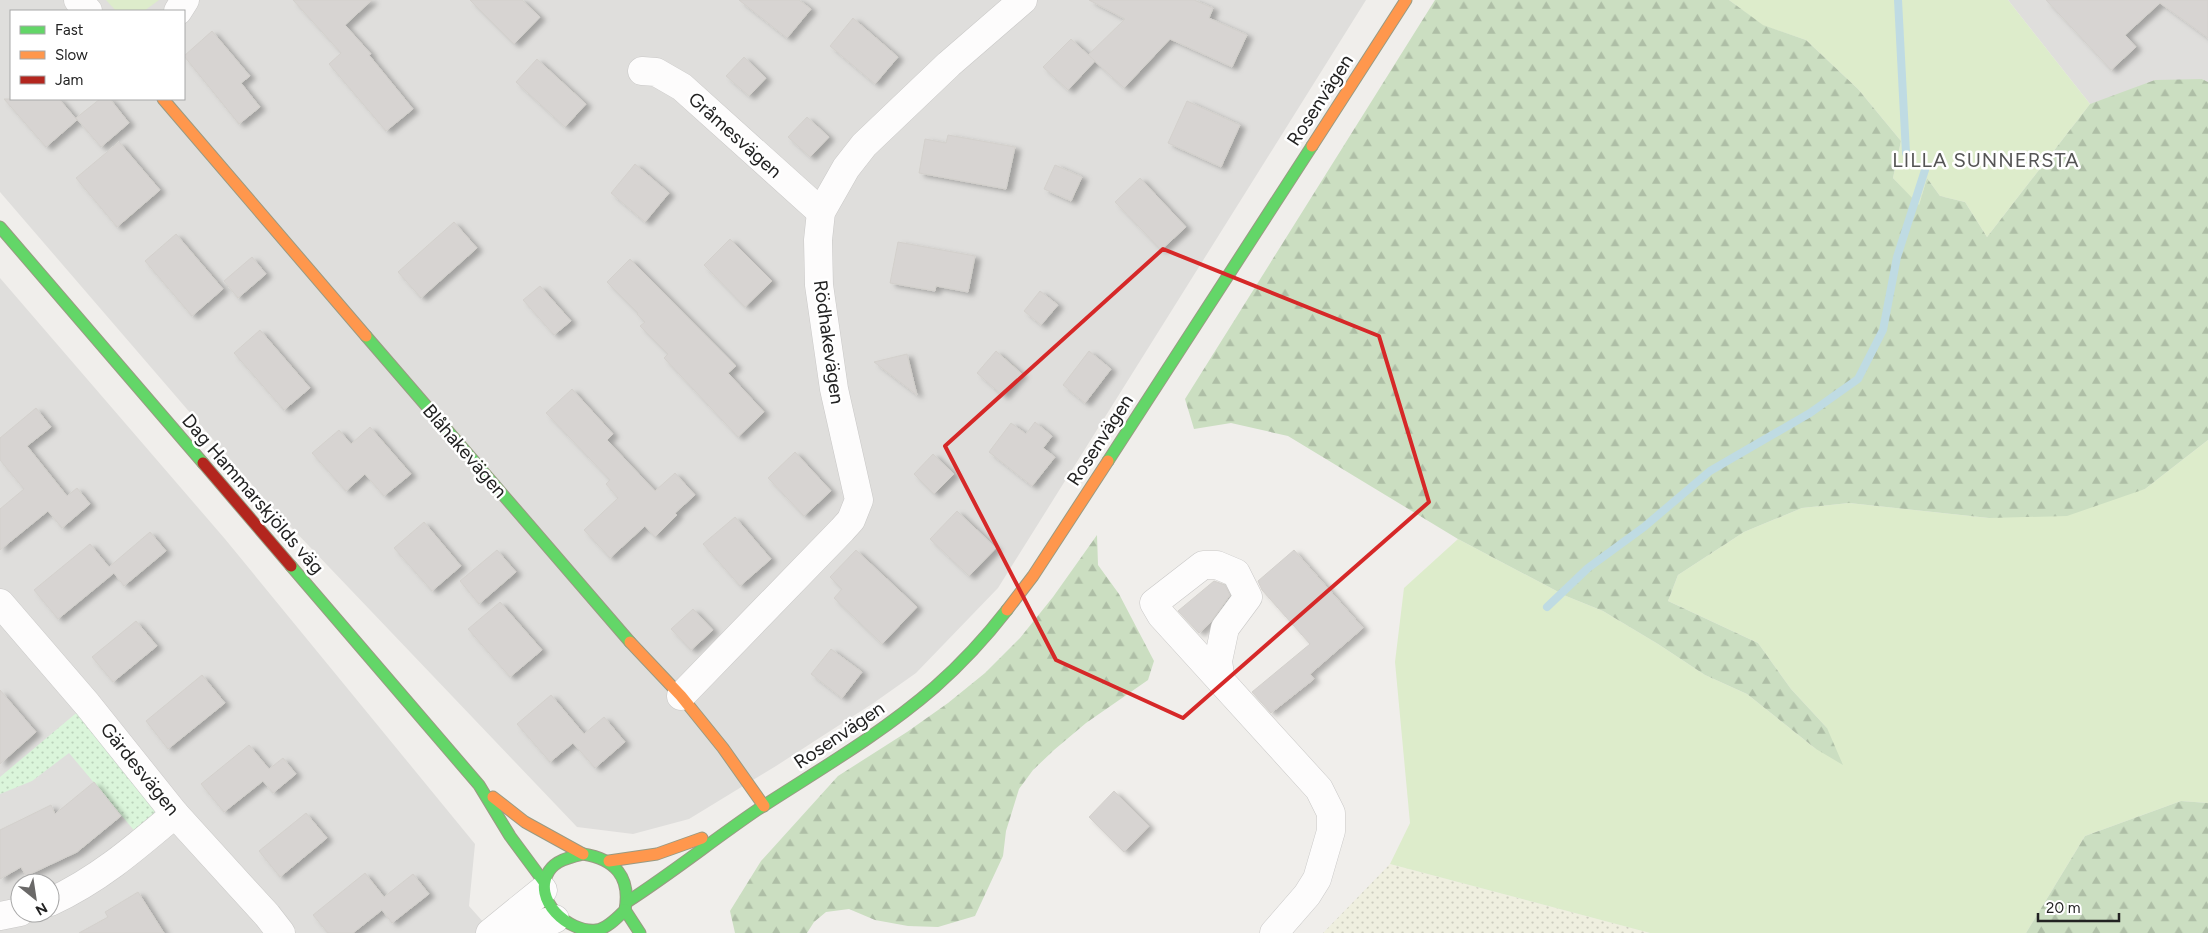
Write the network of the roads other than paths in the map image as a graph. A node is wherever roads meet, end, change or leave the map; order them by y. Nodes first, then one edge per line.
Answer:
1 (78, 0) edge
2 (1023, 0) edge
3 (1406, 0) edge
4 (87, 10) edge
5 (642, 71) dead end
6 (164, 100) edge
7 (821, 212) junction
8 (0, 226) edge
9 (0, 603) edge
10 (1221, 681) dead end
11 (681, 696) junction
12 (478, 785) junction
13 (764, 806) junction
14 (175, 814) junction
15 (740, 822) junction
16 (583, 854) junction
17 (609, 860) junction
18 (544, 886) junction
19 (60, 897) edge
20 (626, 906) junction
21 (555, 919) junction
22 (597, 932) edge
23 (281, 933) edge
24 (490, 933) edge
25 (518, 933) edge
26 (640, 933) edge
27 (1274, 933) edge

1 - 4 street
2 - 7 street, Rödhakevägen
3 - 13 street, Rosenvägen
5 - 7 street, Gråmesvägen
6 - 11 street, Blåhakevägen
7 - 11 street, Rödhakevägen
8 - 12 street, Dag Hammarskjölds väg
9 - 14 street, Gärdesvägen
10 - 27 street
11 - 13 street, Blåhakevägen
12 - 16 street, Dag Hammarskjölds väg
12 - 18 street, Dag Hammarskjölds väg
13 - 15 street, Rosenvägen
14 - 19 street
14 - 23 street, Gärdesvägen
15 - 17 street, Rosenvägen
15 - 20 street, Rosenvägen
16 - 17 street, Dag Hammarskjölds väg
16 - 18 street
17 - 20 street
18 - 21 street, Dag Hammarskjölds väg
18 - 24 street
20 - 22 street
20 - 26 street
21 - 22 street
21 - 25 street

